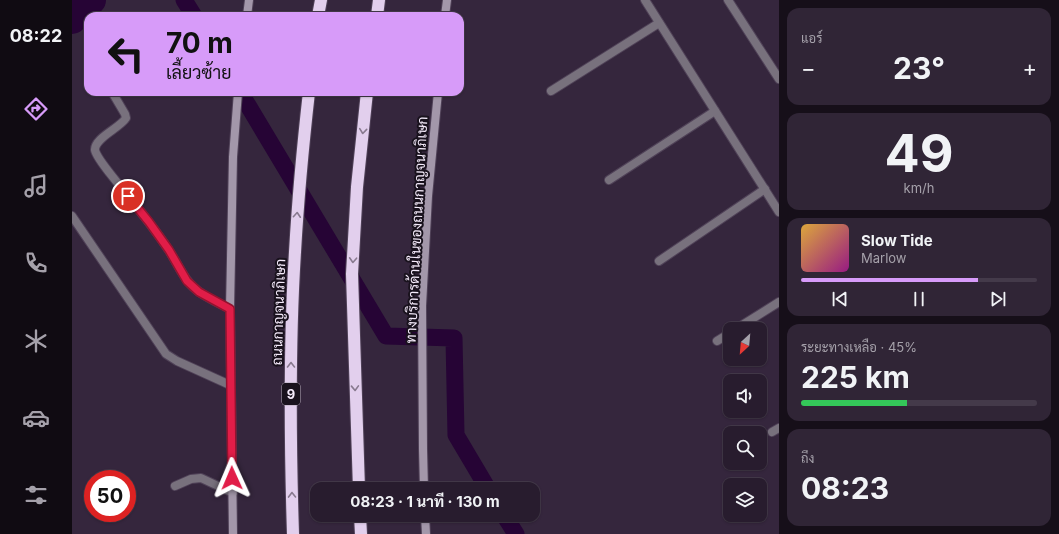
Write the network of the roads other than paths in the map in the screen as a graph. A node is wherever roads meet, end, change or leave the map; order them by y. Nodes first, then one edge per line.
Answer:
1 (249, 0) edge
2 (321, 0) edge
3 (379, 0) edge
4 (447, 0) edge
5 (645, 0) edge
6 (728, 0) edge
7 (248, 12) edge
8 (319, 12) edge
9 (377, 12) edge
10 (446, 12) edge
11 (659, 23) junction
12 (779, 78) edge
13 (551, 91) dead end
14 (114, 96) edge
15 (238, 96) edge
16 (309, 96) edge
17 (367, 96) edge
18 (438, 96) edge
19 (715, 111) junction
20 (609, 180) dead end
21 (765, 189) junction
22 (779, 212) edge
23 (72, 216) edge
24 (659, 261) dead end
25 (779, 302) edge
26 (230, 309) junction
27 (747, 322) edge
28 (723, 337) edge
29 (717, 341) dead end
30 (230, 385) junction
31 (359, 482) edge
32 (424, 482) edge
33 (175, 486) dead end
34 (233, 493) junction
35 (360, 522) edge
36 (425, 522) edge
37 (233, 534) edge
38 (293, 534) edge
39 (361, 534) edge
40 (426, 534) edge

1 - 7 main road
2 - 8 highway
3 - 9 highway
4 - 10 main road
5 - 11 street
6 - 12 street
11 - 13 street
11 - 19 street
14 - 26 street
15 - 26 main road
38 -> 16 highway, ถนนกาญจนาภิเษก / 9
17 -> 31 highway
18 - 32 main road, ทางบริการด้านในของถนนกาญจนาภิเษก
19 - 20 street
19 - 21 street
21 - 22 street
21 - 24 street
23 - 30 street
25 - 27 street
26 - 30 main road
28 - 29 street
30 - 34 main road
33 - 34 street
34 - 37 main road
35 - 39 highway
36 - 40 main road

